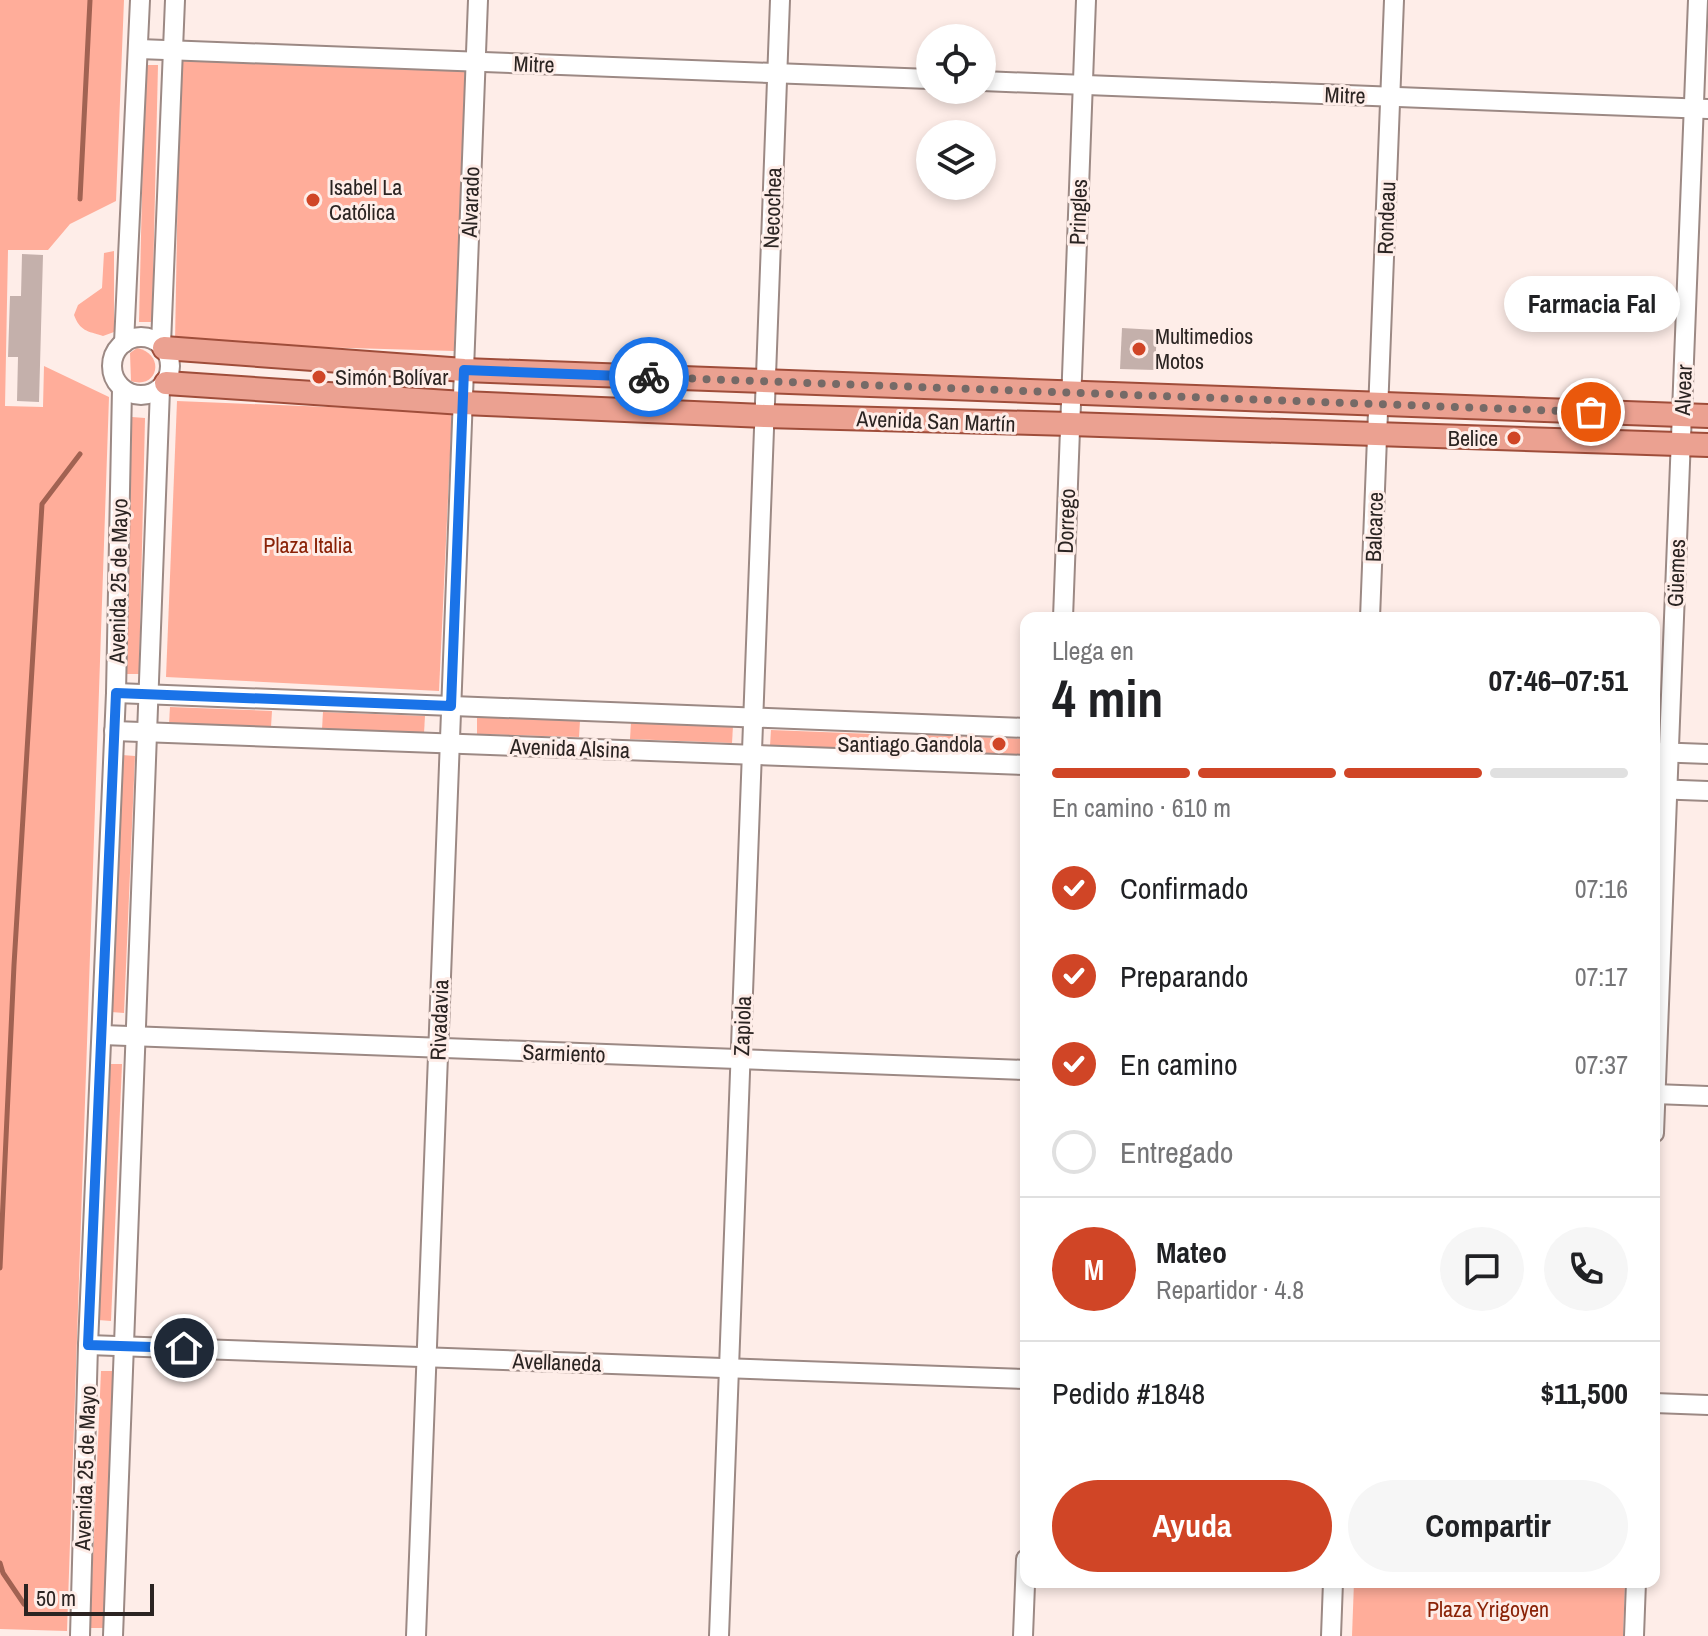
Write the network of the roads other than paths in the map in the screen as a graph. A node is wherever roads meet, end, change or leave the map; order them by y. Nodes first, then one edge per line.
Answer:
1 (140, 0) edge
2 (175, 0) edge
3 (478, 0) edge
4 (780, 0) edge
5 (1086, 0) edge
6 (1394, 0) edge
7 (1698, 0) edge
8 (139, 49) junction
9 (173, 50) junction
10 (475, 62) junction
11 (777, 73) junction
12 (916, 78) edge
13 (996, 82) edge
14 (1083, 85) junction
15 (1391, 97) junction
16 (1701, 109) edge
17 (124, 343) junction
18 (163, 346) junction
19 (464, 370) junction
20 (766, 381) junction
21 (163, 386) junction
22 (122, 389) junction
23 (1071, 392) junction
24 (463, 403) junction
25 (1379, 404) junction
26 (1682, 415) junction
27 (765, 416) junction
28 (1708, 416) edge
29 (1070, 424) junction
30 (1377, 435) junction
31 (1681, 444) junction
32 (1708, 445) edge
33 (1063, 612) edge
34 (1370, 612) edge
35 (116, 693) junction
36 (148, 694) junction
37 (451, 706) junction
38 (753, 717) junction
39 (1020, 728) edge
40 (114, 731) junction
41 (146, 733) junction
42 (450, 744) junction
43 (1662, 752) edge
44 (1708, 754) edge
45 (752, 755) junction
46 (1020, 765) edge
47 (1661, 789) edge
48 (1708, 791) edge
49 (1660, 840) edge
50 (102, 1035) junction
51 (136, 1036) junction
52 (438, 1048) junction
53 (741, 1059) junction
54 (1020, 1070) edge
55 (1660, 1094) edge
56 (1708, 1096) edge
57 (88, 1345) junction
58 (123, 1346) junction
59 (427, 1357) junction
60 (729, 1368) junction
61 (1020, 1379) edge
62 (1660, 1403) edge
63 (1708, 1405) edge
64 (1025, 1588) edge
65 (1333, 1588) edge
66 (1636, 1588) edge
67 (80, 1636) edge
68 (113, 1636) edge
69 (416, 1636) edge
70 (719, 1636) edge
71 (1023, 1636) edge
72 (1331, 1636) edge
73 (1634, 1636) edge

1 - 8 street
2 - 9 street
3 - 10 street, Alvarado
4 - 11 street, Necochea
5 - 14 street, Pringles
6 - 15 street, Rondeau
7 - 16 street, Alvear
8 - 9 street, Mitre
8 - 17 street
9 - 10 street, Mitre
9 - 18 street
10 - 11 street, Mitre
10 - 19 street, Alvarado
11 - 12 street, Mitre
11 - 20 street, Necochea
13 - 14 street, Mitre
14 - 15 street, Mitre
14 - 23 street, Pringles
15 - 16 street, Mitre
15 - 25 street, Rondeau
16 - 26 street, Alvear
17 - 18 street
17 - 22 street
18 - 19 main road, Avenida San Martín
18 - 21 street
19 - 20 main road, Avenida San Martín
19 - 24 street, Alvarado
20 - 23 main road, Avenida San Martín
20 - 27 street, Necochea
21 - 22 street
21 - 24 main road, Avenida San Martín
21 - 36 street, Avenida 25 de Mayo
22 - 35 street, Avenida 25 de Mayo
23 - 25 main road, Avenida San Martín
23 - 29 street, Pringles
24 - 27 main road, Avenida San Martín
24 - 37 street, Rivadavia
25 - 26 main road, Avenida San Martín
25 - 30 street, Rondeau
26 - 28 main road, Avenida San Martín
26 - 31 street, Alvear
27 - 29 main road, Avenida San Martín
27 - 38 street, Zapiola
29 - 30 main road, Avenida San Martín
29 - 33 street, Dorrego
30 - 31 main road, Avenida San Martín
30 - 34 street, Balcarce
31 - 32 main road, Avenida San Martín
31 - 43 street, Güemes
35 - 36 street, Avenida Alsina
35 - 40 street, Avenida 25 de Mayo
36 - 37 street, Avenida Alsina
36 - 41 street, Avenida 25 de Mayo
37 - 38 street, Avenida Alsina
37 - 42 street, Rivadavia
38 - 39 street, Avenida Alsina
38 - 45 street, Zapiola
40 - 41 street, Avenida Alsina
40 - 50 street, Avenida 25 de Mayo
41 - 42 street, Avenida Alsina
41 - 51 street, Avenida 25 de Mayo
42 - 45 street, Avenida Alsina
42 - 52 street, Rivadavia
43 - 44 street
43 - 47 street, Güemes
45 - 46 street, Avenida Alsina
45 - 53 street, Zapiola
47 - 48 street
47 - 49 street, Güemes
50 - 51 street, Sarmiento
50 - 57 street, Avenida 25 de Mayo
51 - 52 street, Sarmiento
51 - 58 street, Avenida 25 de Mayo
52 - 53 street, Sarmiento
52 - 59 street, Rivadavia
53 - 54 street, Sarmiento
53 - 60 street, Zapiola
55 - 56 street
57 - 58 street, Avellaneda
57 - 67 street, Avenida 25 de Mayo
58 - 59 street, Avellaneda
58 - 68 street, Avenida 25 de Mayo
59 - 60 street, Avellaneda
59 - 69 street, Rivadavia
60 - 61 street, Avellaneda
60 - 70 street, Zapiola
62 - 63 street
64 - 71 street
65 - 72 street
66 - 73 street

